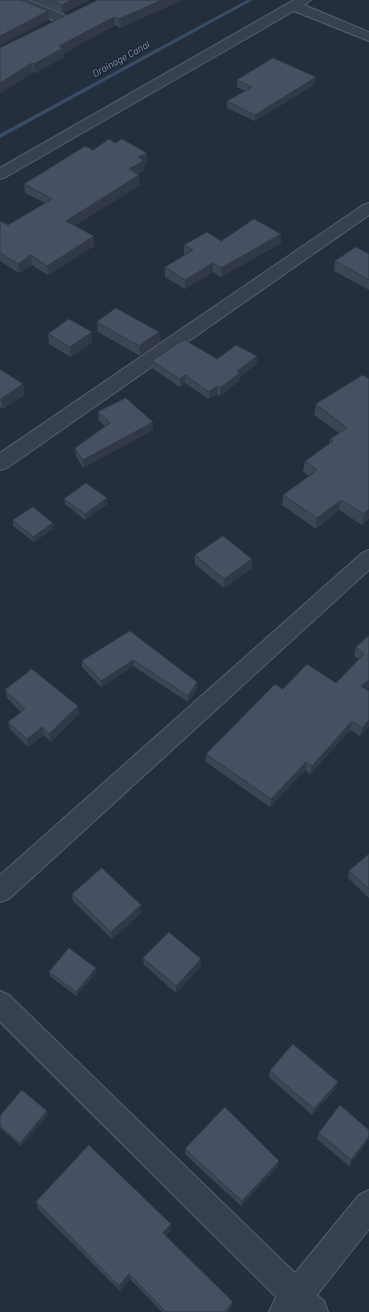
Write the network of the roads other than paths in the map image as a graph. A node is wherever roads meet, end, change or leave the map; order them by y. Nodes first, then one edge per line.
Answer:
1 (18, 0) edge
2 (299, 3) edge
3 (77, 13) edge
4 (64, 20) junction
5 (50, 27) edge
6 (369, 37) edge
7 (0, 174) edge
8 (369, 208) edge
9 (0, 463) edge
10 (369, 558) edge
11 (0, 891) edge
12 (0, 1004) edge
13 (369, 1205) edge
14 (298, 1307) edge

1 - 4 street
2 - 6 street
2 - 7 street
3 - 4 street
4 - 5 street
8 - 9 street
10 - 11 street
12 - 14 street
13 - 14 street

